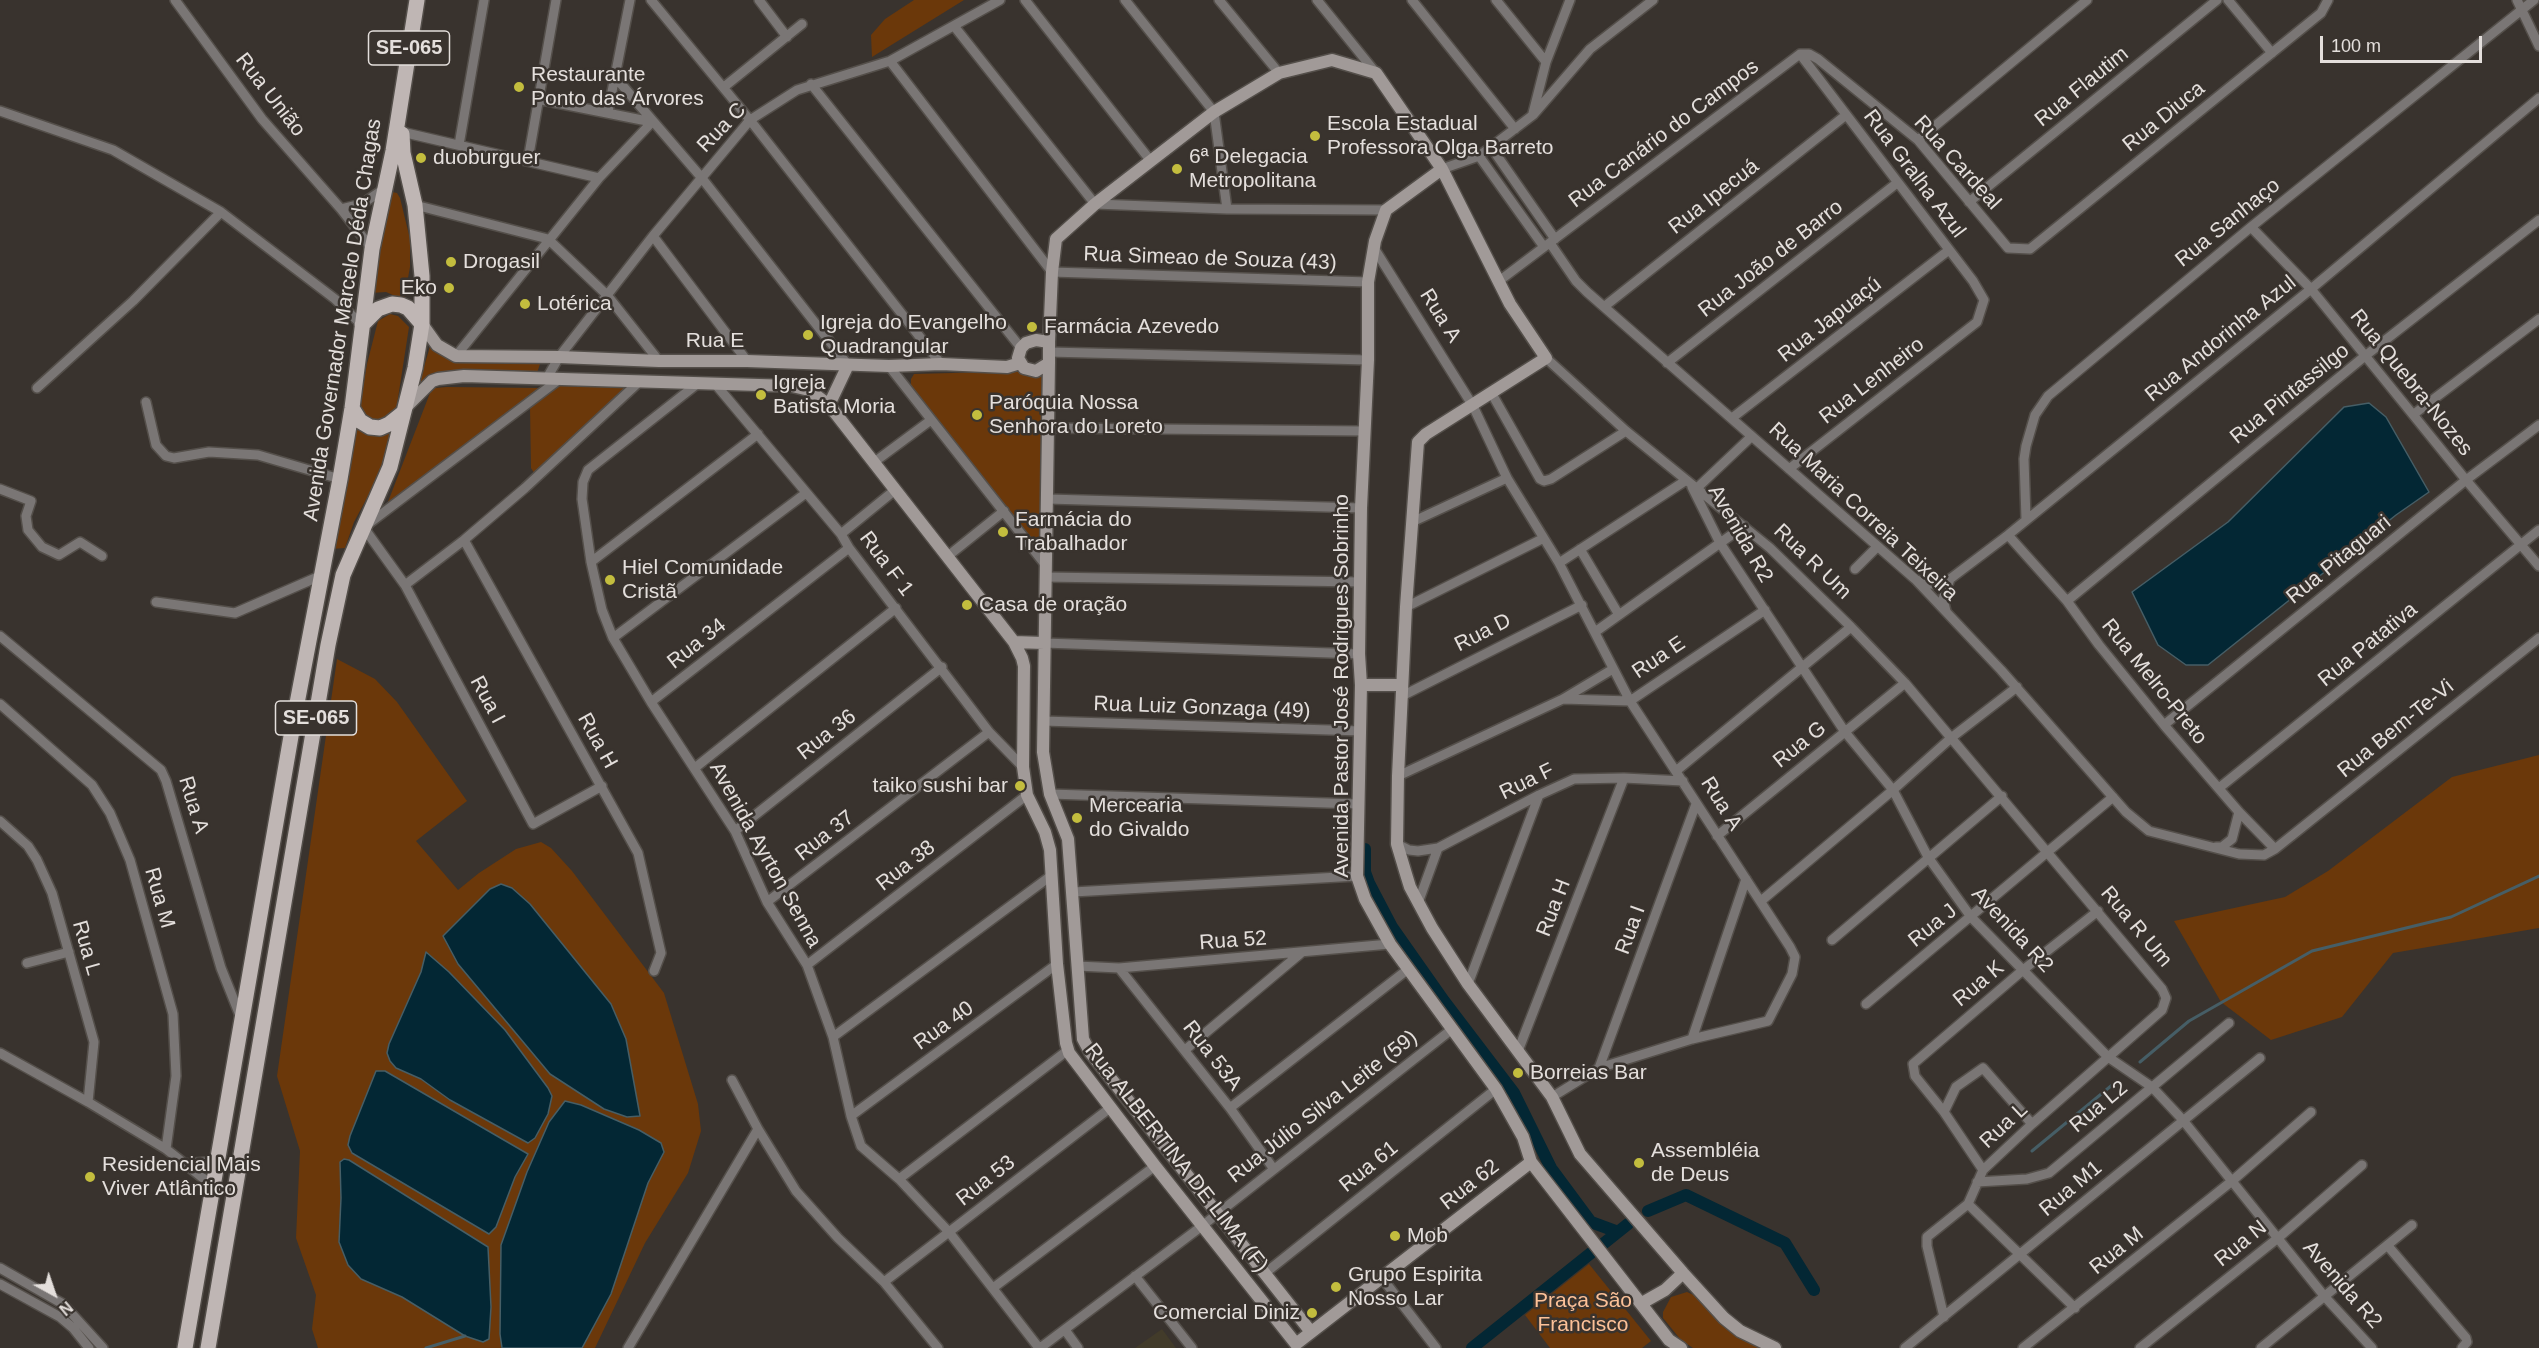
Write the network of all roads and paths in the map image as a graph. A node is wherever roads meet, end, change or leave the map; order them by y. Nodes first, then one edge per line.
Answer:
1 (175, 0) edge
2 (417, 0) edge
3 (483, 0) edge
4 (556, 0) edge
5 (630, 0) edge
6 (651, 0) edge
7 (759, 0) edge
8 (1000, 0) edge
9 (1026, 0) edge
10 (1125, 0) edge
11 (1219, 0) edge
12 (1317, 0) edge
13 (1412, 0) edge
14 (1496, 0) edge
15 (1570, 0) edge
16 (1653, 0) edge
17 (2087, 0) edge
18 (2217, 0) edge
19 (2229, 0) edge
20 (2328, 0) edge
21 (2517, 0) edge
22 (2534, 0) edge
23 (2522, 10) junction
24 (802, 24) dead end
25 (954, 26) junction
26 (787, 37) junction
27 (2539, 46) edge
28 (2272, 53) junction
29 (1800, 54) junction
30 (890, 61) junction
31 (1546, 62) junction
32 (1279, 73) junction
33 (1376, 74) junction
34 (616, 78) junction
35 (811, 84) junction
36 (724, 87) junction
37 (402, 97) junction
38 (2539, 98) edge
39 (537, 99) junction
40 (0, 111) edge
41 (1214, 111) junction
42 (608, 112) junction
43 (1533, 115) junction
44 (1846, 116) junction
45 (750, 120) junction
46 (652, 122) junction
47 (1515, 129) junction
48 (402, 132) junction
49 (1918, 140) junction
50 (459, 145) junction
51 (1491, 147) junction
52 (1479, 156) junction
53 (528, 160) junction
54 (1150, 160) junction
55 (1442, 169) junction
56 (701, 177) junction
57 (599, 178) junction
58 (1897, 183) junction
59 (384, 189) junction
60 (1969, 202) junction
61 (1095, 204) junction
62 (415, 205) junction
63 (341, 208) junction
64 (1227, 209) junction
65 (1386, 210) junction
66 (221, 212) junction
67 (2539, 220) edge
68 (2251, 227) junction
69 (653, 236) junction
70 (548, 239) junction
71 (418, 241) junction
72 (1550, 243) junction
73 (1374, 248) junction
74 (372, 249) junction
75 (2030, 249) joint
76 (1949, 250) junction
77 (1052, 272) junction
78 (1499, 281) junction
79 (1368, 282) junction
80 (2312, 289) junction
81 (607, 295) junction
82 (1605, 306) junction
83 (2539, 319) edge
84 (1977, 321) joint
85 (422, 324) junction
86 (362, 326) junction
87 (1021, 348) junction
88 (1049, 352) junction
89 (456, 356) junction
90 (2365, 356) junction
91 (559, 357) junction
92 (1546, 358) junction
93 (1368, 360) junction
94 (658, 361) junction
95 (747, 361) junction
96 (1020, 363) junction
97 (1667, 363) junction
98 (941, 364) junction
99 (848, 365) junction
100 (889, 366) junction
101 (547, 378) junction
102 (561, 378) junction
103 (640, 381) junction
104 (697, 384) junction
105 (717, 386) junction
106 (37, 388) dead end
107 (1492, 394) junction
108 (146, 402) dead end
109 (829, 405) junction
110 (1473, 406) junction
111 (352, 408) junction
112 (404, 410) junction
113 (2414, 414) junction
114 (1732, 418) junction
115 (931, 420) junction
116 (2539, 425) edge
117 (1048, 428) junction
118 (1365, 431) junction
119 (1626, 431) junction
120 (758, 434) junction
121 (1752, 436) junction
122 (873, 463) junction
123 (1789, 469) junction
124 (1507, 477) junction
125 (340, 479) junction
126 (2466, 480) junction
127 (1690, 485) junction
128 (0, 489) edge
129 (895, 490) junction
130 (806, 493) junction
131 (1048, 499) junction
132 (1361, 508) junction
133 (1004, 511) junction
134 (2026, 519) junction
135 (1412, 522) junction
136 (1744, 526) junction
137 (364, 527) junction
138 (2539, 530) edge
139 (841, 534) junction
140 (2008, 535) junction
141 (1542, 539) junction
142 (464, 540) junction
143 (1720, 543) junction
144 (2521, 545) junction
145 (1877, 547) junction
146 (849, 548) junction
147 (1580, 549) junction
148 (102, 556) dead end
149 (948, 556) junction
150 (591, 562) junction
151 (1044, 563) junction
152 (1559, 563) junction
153 (2539, 566) edge
154 (1855, 569) dead end
155 (320, 576) junction
156 (1045, 577) junction
157 (1915, 579) junction
158 (1950, 579) junction
159 (1361, 582) junction
160 (405, 585) junction
161 (2067, 601) junction
162 (156, 602) dead end
163 (1582, 604) junction
164 (1406, 607) junction
165 (896, 608) junction
166 (1765, 610) junction
167 (1947, 614) junction
168 (1619, 615) junction
169 (1851, 627) junction
170 (1595, 632) junction
171 (0, 636) edge
172 (613, 638) junction
173 (2539, 638) edge
174 (1014, 642) junction
175 (1044, 643) junction
176 (1359, 654) junction
177 (1803, 665) junction
178 (942, 667) junction
179 (1613, 669) junction
180 (1905, 682) junction
181 (1371, 685) junction
182 (2017, 687) junction
183 (1402, 690) junction
184 (1563, 699) junction
185 (1630, 701) junction
186 (651, 702) junction
187 (0, 704) edge
188 (1042, 721) junction
189 (2164, 725) junction
190 (1361, 731) junction
191 (989, 732) junction
192 (1845, 732) junction
193 (1951, 738) junction
194 (696, 767) junction
195 (1023, 767) junction
196 (1676, 771) junction
197 (1398, 776) junction
198 (1624, 778) junction
199 (1683, 781) junction
200 (602, 786) junction
201 (2219, 788) junction
202 (1893, 790) junction
203 (1050, 794) junction
204 (1028, 795) junction
205 (1539, 795) junction
206 (2001, 796) junction
207 (2113, 797) junction
208 (1358, 804) junction
209 (1696, 804) junction
210 (2239, 812) junction
211 (0, 821) edge
212 (735, 831) junction
213 (1717, 836) junction
214 (1396, 844) junction
215 (2211, 847) junction
216 (1438, 848) junction
217 (2275, 849) junction
218 (2048, 851) junction
219 (1928, 857) junction
220 (1052, 875) junction
221 (1357, 876) junction
222 (1746, 879) junction
223 (1073, 892) junction
224 (1761, 901) junction
225 (767, 902) junction
226 (1418, 903) junction
227 (2098, 911) junction
228 (1971, 918) junction
229 (1832, 939) dead end
230 (1390, 944) junction
231 (69, 952) junction
232 (1301, 953) junction
233 (27, 963) dead end
234 (1057, 964) junction
235 (807, 965) junction
236 (1077, 966) junction
237 (1119, 968) junction
238 (1407, 970) junction
239 (2023, 970) junction
240 (654, 971) dead end
241 (1468, 984) junction
242 (2162, 989) joint
243 (1866, 1004) dead end
244 (241, 1018) junction
245 (2229, 1023) dead end
246 (1451, 1030) junction
247 (833, 1037) junction
248 (1692, 1039) junction
249 (1068, 1050) junction
250 (1185, 1050) junction
251 (1518, 1051) junction
252 (0, 1053) edge
253 (2108, 1057) junction
254 (2260, 1058) dead end
255 (1599, 1068) junction
256 (732, 1080) dead end
257 (2152, 1087) junction
258 (1496, 1089) junction
259 (1552, 1097) junction
260 (88, 1102) junction
261 (1110, 1108) junction
262 (1230, 1108) junction
263 (1944, 1112) junction
264 (2311, 1113) dead end
265 (851, 1116) junction
266 (2182, 1119) junction
267 (2032, 1124) junction
268 (758, 1130) junction
269 (166, 1149) junction
270 (217, 1161) junction
271 (1531, 1162) junction
272 (184, 1164) junction
273 (2362, 1165) dead end
274 (1155, 1166) junction
275 (1273, 1168) junction
276 (1983, 1170) junction
277 (899, 1179) junction
278 (2232, 1181) junction
279 (1977, 1182) junction
280 (213, 1186) junction
281 (1968, 1204) junction
282 (1217, 1214) junction
283 (2412, 1225) dead end
284 (1202, 1226) junction
285 (949, 1232) junction
286 (2278, 1238) junction
287 (2388, 1246) junction
288 (2020, 1255) junction
289 (0, 1268) edge
290 (1683, 1273) junction
291 (1264, 1274) junction
292 (1136, 1276) junction
293 (1382, 1278) junction
294 (884, 1282) junction
295 (0, 1284) edge
296 (993, 1288) junction
297 (2325, 1297) junction
298 (1642, 1303) junction
299 (2075, 1308) junction
300 (1944, 1317) junction
301 (1065, 1330) junction
302 (1311, 1332) junction
303 (1669, 1340) junction
304 (1293, 1346) edge
305 (89, 1348) edge
306 (103, 1348) edge
307 (185, 1348) edge
308 (208, 1348) edge
309 (628, 1348) edge
310 (938, 1348) edge
311 (1040, 1348) edge
312 (1078, 1348) edge
313 (1192, 1348) edge
314 (1436, 1348) edge
315 (1658, 1348) edge
316 (1681, 1348) edge
317 (1775, 1348) edge
318 (1905, 1348) edge
319 (2023, 1348) edge
320 (2140, 1348) edge
321 (2261, 1348) edge
322 (2372, 1348) edge
323 (2462, 1348) edge

1 - 63 street, Rua União
2 - 37 main road, SE-065
3 - 50 street
4 - 39 street
5 - 34 street
6 - 36 street
7 - 26 street
8 - 25 street, Rua C
9 - 54 street
10 - 41 street
11 - 32 street
12 - 33 street
13 - 47 street
14 - 31 street
15 - 31 street
16 - 43 street
17 - 49 street
18 - 60 street, Rua Flautim
19 - 28 street
20 - 28 street, Rua Diuca
21 - 23 street
22 - 23 street, Rua Sanhaço
23 - 27 street
23 - 68 street, Rua Sanhaço
24 - 26 street
25 - 30 street, Rua C
25 - 61 street
26 - 36 street
28 - 75 street, Rua Diuca
29 - 44 street, Rua Gralha Azul
29 - 49 street, Rua Cardeal
29 - 72 street, Rua Canário do Campos
30 - 35 street, Rua C
30 - 77 street
31 - 43 street
32 - 33 street
32 - 41 street
33 - 55 street, Rua R Um
34 - 42 street
34 - 46 street
35 - 45 street, Rua C
35 - 87 street
36 - 45 street
37 - 48 main road, Avenida Governador Marcelo Déda Chagas / SE-065
37 - 59 main road, Avenida Governador Marcelo Déda Chagas / SE-065
38 - 80 street, Rua Andorinha Azul
39 - 42 street
39 - 53 street
40 - 66 street
41 - 54 street
41 - 64 street
42 - 46 street
43 - 47 street
44 - 58 street, Rua Gralha Azul
44 - 82 street, Rua Ipecuá
45 - 56 street, Rua C
45 - 98 street
46 - 56 street
46 - 57 street
47 - 51 street
48 - 50 street
48 - 62 main road, Avenida Governador Marcelo Déda Chagas / SE-065
49 - 60 street, Rua Cardeal
50 - 53 street
51 - 52 street
51 - 72 street, Rua Maria Correia Teixeira
52 - 55 street
52 - 72 street, Rua Maria Correia Teixeira
53 - 57 street
54 - 61 street
55 - 65 street
55 - 78 street, Rua R Um
56 - 69 street, Rua C
56 - 99 street
57 - 70 street
58 - 76 street, Rua Gralha Azul
58 - 97 street, Rua João de Barro
59 - 63 street
59 - 71 main road
59 - 74 main road, Avenida Governador Marcelo Déda Chagas / SE-065
60 - 75 street, Rua Cardeal
61 - 64 street
61 - 77 street
62 - 70 street
62 - 71 main road, Avenida Governador Marcelo Déda Chagas / SE-065
63 - 74 street, Rua União
64 - 65 street
65 - 73 street, Avenida Pastor José Rodrigues Sobrinho
66 - 86 street
66 - 106 street
67 - 90 street, Rua Pintassilgo
68 - 80 street, Rua Quebra-Nozes
68 - 134 street, Rua Sanhaço
69 - 81 street, Rua C
69 - 95 street
70 - 81 street
70 - 89 street
71 - 85 main road, Avenida Governador Marcelo Déda Chagas / SE-065
72 - 78 street, Rua Canário do Campos
72 - 82 street, Rua Maria Correia Teixeira
73 - 79 street, Avenida Pastor José Rodrigues Sobrinho
73 - 110 street, Rua A
74 - 86 main road, Avenida Governador Marcelo Déda Chagas / SE-065
76 - 84 street, Rua Gralha Azul
76 - 114 street, Rua Japuaçú
77 - 79 street, Rua Simeao de Souza (43)
77 - 88 street
78 - 92 street, Rua R Um
79 - 93 street, Avenida Pastor José Rodrigues Sobrinho
80 - 90 street, Rua Quebra-Nozes
80 - 134 street, Rua Andorinha Azul
81 - 91 street, Rua C
81 - 94 street
82 - 97 street, Rua Maria Correia Teixeira
83 - 113 street
84 - 123 street, Rua Lenheiro
85 - 86 main road
85 - 89 street
85 - 112 main road, Avenida Governador Marcelo Déda Chagas / SE-065
86 - 111 main road, Avenida Governador Marcelo Déda Chagas / SE-065
87 - 88 street
87 - 96 street
88 - 93 street
88 - 96 street
88 - 117 street
89 - 91 street, Rua E
90 - 113 street, Rua Quebra-Nozes
90 - 161 street, Rua Pintassilgo
91 - 94 street, Rua E
91 - 101 street, Rua C
92 - 107 street
92 - 119 street, Rua R Um
93 - 118 street, Avenida Pastor José Rodrigues Sobrinho
94 - 95 street, Rua E
95 - 99 street, Rua E
96 - 98 street, Rua E
97 - 114 street, Rua Maria Correia Teixeira
98 - 100 street, Rua E
99 - 100 street, Rua E
99 - 109 street
100 - 115 street
101 - 102 street, Rua E
101 - 112 street, Rua E
102 - 103 street, Rua E
102 - 137 street
103 - 104 street, Rua E
103 - 142 street
104 - 105 street, Rua E
104 - 150 street, Avenida Ayrton Senna
105 - 109 street, Rua E
105 - 120 street, Rua F 1
107 - 110 street
107 - 119 street
108 - 125 street
109 - 122 street, Rua ALBERTINA DE LIMA (F)
110 - 124 street, Rua A
110 - 135 street
111 - 112 main road
111 - 125 main road, Avenida Governador Marcelo Déda Chagas / SE-065
112 - 137 main road, Avenida Governador Marcelo Déda Chagas / SE-065
113 - 126 street, Rua Quebra-Nozes
114 - 121 street, Rua Maria Correia Teixeira
115 - 122 street
115 - 133 street
116 - 126 street, Rua Pitaguari
117 - 118 street
117 - 131 street
118 - 132 street, Avenida Pastor José Rodrigues Sobrinho
119 - 127 street, Rua R Um
120 - 130 street, Rua F 1
120 - 150 street
121 - 123 street, Rua Maria Correia Teixeira
121 - 127 street
122 - 129 street, Rua ALBERTINA DE LIMA (F)
123 - 145 street, Rua Maria Correia Teixeira
124 - 135 street
124 - 141 street, Rua A
125 - 155 main road, Avenida Governador Marcelo Déda Chagas / SE-065
126 - 144 street, Rua Quebra-Nozes
126 - 189 street, Rua Pitaguari
127 - 136 street, Rua R Um
127 - 143 street, Avenida R2
127 - 147 street
128 - 148 street
129 - 139 street
129 - 149 street, Rua ALBERTINA DE LIMA (F)
130 - 139 street, Rua F 1
130 - 172 street
131 - 132 street
131 - 151 street
132 - 159 street, Avenida Pastor José Rodrigues Sobrinho
133 - 149 street
133 - 151 street
134 - 140 street, Rua Andorinha Azul
135 - 164 street
136 - 143 street
136 - 169 street, Rua R Um
137 - 160 street, Rua I
137 - 308 main road, Avenida Governador Marcelo Déda Chagas / SE-065
138 - 144 street, Rua Patativa
139 - 146 street, Rua F 1
140 - 158 street, Rua Andorinha Azul
140 - 161 street, Rua Melro-Preto
141 - 152 street, Rua A
141 - 164 street
142 - 160 street
142 - 200 street, Rua H
143 - 166 street, Avenida R2
143 - 168 street
144 - 153 street, Rua Quebra-Nozes
144 - 201 street, Rua Patativa
145 - 154 street
145 - 157 street, Rua Maria Correia Teixeira
146 - 165 street, Rua F 1
146 - 186 street, Rua 34
147 - 152 street
147 - 168 street
149 - 174 street, Rua ALBERTINA DE LIMA (F)
150 - 172 street, Avenida Ayrton Senna
151 - 156 street
152 - 163 street, Rua A
155 - 162 street
155 - 244 main road, Avenida Governador Marcelo Déda Chagas / SE-065
156 - 159 street
156 - 175 street
157 - 158 street, Rua Andorinha Azul
157 - 167 street, Rua Maria Correia Teixeira
158 - 167 street
159 - 176 street, Avenida Pastor José Rodrigues Sobrinho
160 - 200 street, Rua I
161 - 189 street, Rua Melro-Preto
163 - 170 street, Rua A
163 - 183 street, Rua D
164 - 183 street
165 - 178 street, Rua F 1
165 - 194 street
166 - 177 street, Avenida R2
166 - 185 street, Rua E
167 - 182 street, Rua Maria Correia Teixeira
168 - 170 street
169 - 177 street
169 - 180 street, Rua R Um
170 - 179 street, Rua A
171 - 244 street, Rua A
172 - 186 street, Avenida Ayrton Senna
173 - 217 street, Rua Bem-Te-Vi
174 - 175 street
174 - 195 street, Rua ALBERTINA DE LIMA (F)
175 - 176 street
175 - 188 street
176 - 181 street, Avenida Pastor José Rodrigues Sobrinho
177 - 192 street, Avenida R2
177 - 196 street
178 - 191 street, Rua F 1
178 - 212 street, Rua 36
179 - 184 street, Rua E
179 - 185 street, Rua A
180 - 192 street, Rua G
180 - 193 street, Rua R Um
181 - 183 street
181 - 190 street, Avenida Pastor José Rodrigues Sobrinho
182 - 193 street
182 - 207 street, Rua Maria Correia Teixeira
183 - 197 street
184 - 185 street, Rua E
184 - 197 street, Rua E
185 - 196 street, Rua A
186 - 194 street, Avenida Ayrton Senna
187 - 269 street, Rua M
188 - 190 street, Rua Luiz Gonzaga (49)
188 - 203 street
189 - 201 street, Rua Melro-Preto
190 - 208 street, Avenida Pastor José Rodrigues Sobrinho
191 - 195 street, Rua F 1
191 - 225 street, Rua 37
192 - 202 street, Avenida R2
192 - 213 street, Rua G
193 - 202 street
193 - 206 street, Rua R Um
194 - 212 street, Avenida Ayrton Senna
195 - 204 street, Rua ALBERTINA DE LIMA (F)
196 - 199 street, Rua A
197 - 214 street
198 - 199 street, Rua F
198 - 205 street, Rua F
198 - 251 street, Rua H
199 - 209 street, Rua A
200 - 240 street, Rua H
201 - 210 street, Rua Melro-Preto
202 - 219 street, Avenida R2
202 - 224 street
203 - 208 street
203 - 223 street
204 - 220 street, Rua ALBERTINA DE LIMA (F)
204 - 235 street, Rua 38
205 - 216 street, Rua F
205 - 241 street
206 - 218 street, Rua R Um
206 - 219 street
207 - 215 street, Rua Maria Correia Teixeira
207 - 218 street, Rua J
208 - 221 street, Avenida Pastor José Rodrigues Sobrinho
209 - 213 street, Rua A
209 - 255 street, Rua I
210 - 215 street
210 - 217 street, Rua Melro-Preto
211 - 231 street, Rua L
212 - 225 street, Avenida Ayrton Senna
213 - 222 street, Rua A
214 - 216 street, Rua F
214 - 226 street
215 - 217 street, Rua Maria Correia Teixeira
216 - 226 street
218 - 227 street, Rua R Um
218 - 228 street, Rua J
219 - 228 street, Avenida R2
219 - 229 street
220 - 234 street, Rua ALBERTINA DE LIMA (F)
220 - 247 street
221 - 223 street
221 - 230 street, Avenida Pastor José Rodrigues Sobrinho
222 - 224 street, Rua A
222 - 248 street
223 - 236 street
224 - 248 street, Rua A
225 - 235 street, Avenida Ayrton Senna
226 - 241 street
227 - 239 street, Rua K
227 - 242 street, Rua R Um
228 - 239 street, Avenida R2
228 - 243 street, Rua J
230 - 232 street, Rua 52
230 - 238 street, Avenida Pastor José Rodrigues Sobrinho
231 - 233 street
231 - 260 street, Rua L
232 - 237 street, Rua 52
232 - 250 street
234 - 249 street, Rua ALBERTINA DE LIMA (F)
234 - 265 street, Rua 40
235 - 247 street, Avenida Ayrton Senna
236 - 237 street, Rua 52
236 - 282 street
237 - 250 street, Rua 53A
238 - 246 street, Avenida Pastor José Rodrigues Sobrinho
238 - 262 street
239 - 253 street, Avenida R2
239 - 263 street, Rua K
241 - 251 street
242 - 253 street, Rua L
244 - 270 main road, Avenida Governador Marcelo Déda Chagas / SE-065
245 - 257 street, Rua L2
246 - 258 street, Avenida Pastor José Rodrigues Sobrinho
246 - 275 street, Rua Júlio Silva Leite (59)
247 - 265 street, Avenida Ayrton Senna
248 - 255 street, Rua A
249 - 261 street, Rua ALBERTINA DE LIMA (F)
249 - 277 street
250 - 262 street, Rua 53A
251 - 259 street
252 - 260 street
253 - 257 street, Avenida R2
253 - 267 street, Rua L
254 - 266 street, Rua M1
255 - 259 street, Rua A
256 - 268 street
257 - 266 street, Avenida R2
257 - 279 street, Rua L2
258 - 271 street, Avenida Pastor José Rodrigues Sobrinho
258 - 291 street, Rua 61
259 - 290 street
260 - 269 street
261 - 274 street, Rua ALBERTINA DE LIMA (F)
261 - 285 street, Rua 53
262 - 275 street, Rua 53A
263 - 267 street
263 - 276 street
264 - 278 street, Rua M
265 - 277 street, Avenida Ayrton Senna
266 - 278 street, Avenida R2
266 - 288 street, Rua M1
267 - 276 street, Rua L
268 - 294 street
268 - 309 street
269 - 272 street
270 - 272 street
270 - 280 main road, Avenida Governador Marcelo Déda Chagas / SE-065
271 - 293 street, Rua 62
271 - 298 street, Avenida Pastor José Rodrigues Sobrinho
272 - 280 street
273 - 286 street, Rua N
274 - 284 street, Rua ALBERTINA DE LIMA (F)
274 - 296 street
275 - 282 street, Rua Júlio Silva Leite (59)
276 - 279 street, Rua L
277 - 285 street, Avenida Ayrton Senna
278 - 286 street, Avenida R2
278 - 299 street, Rua M
279 - 281 street, Rua L
280 - 307 main road, Avenida Governador Marcelo Déda Chagas / SE-065
281 - 288 street
281 - 300 street, Rua L
282 - 284 street, Rua Júlio Silva Leite (59)
282 - 291 street
283 - 287 street
284 - 292 street, Rua Júlio Silva Leite (59)
284 - 304 street, Rua ALBERTINA DE LIMA (F)
285 - 294 street, Rua 53
285 - 296 street, Avenida Ayrton Senna
286 - 297 street, Avenida R2
286 - 320 street, Rua N
287 - 297 street
287 - 323 street
288 - 299 street
288 - 300 street, Rua M1
289 - 306 street
290 - 298 street
290 - 317 street
291 - 302 street
292 - 301 street, Rua Júlio Silva Leite (59)
292 - 313 street
293 - 302 street, Rua 62
293 - 314 street
294 - 310 street
295 - 305 street
296 - 311 street, Avenida Ayrton Senna
297 - 321 street
297 - 322 street, Avenida R2
298 - 303 street, Avenida Pastor José Rodrigues Sobrinho
299 - 319 street, Rua M
300 - 318 street, Rua M1
301 - 311 street, Rua Júlio Silva Leite (59)
301 - 312 street
302 - 304 street, Rua 62
303 - 315 street
303 - 316 street, Avenida Pastor José Rodrigues Sobrinho

